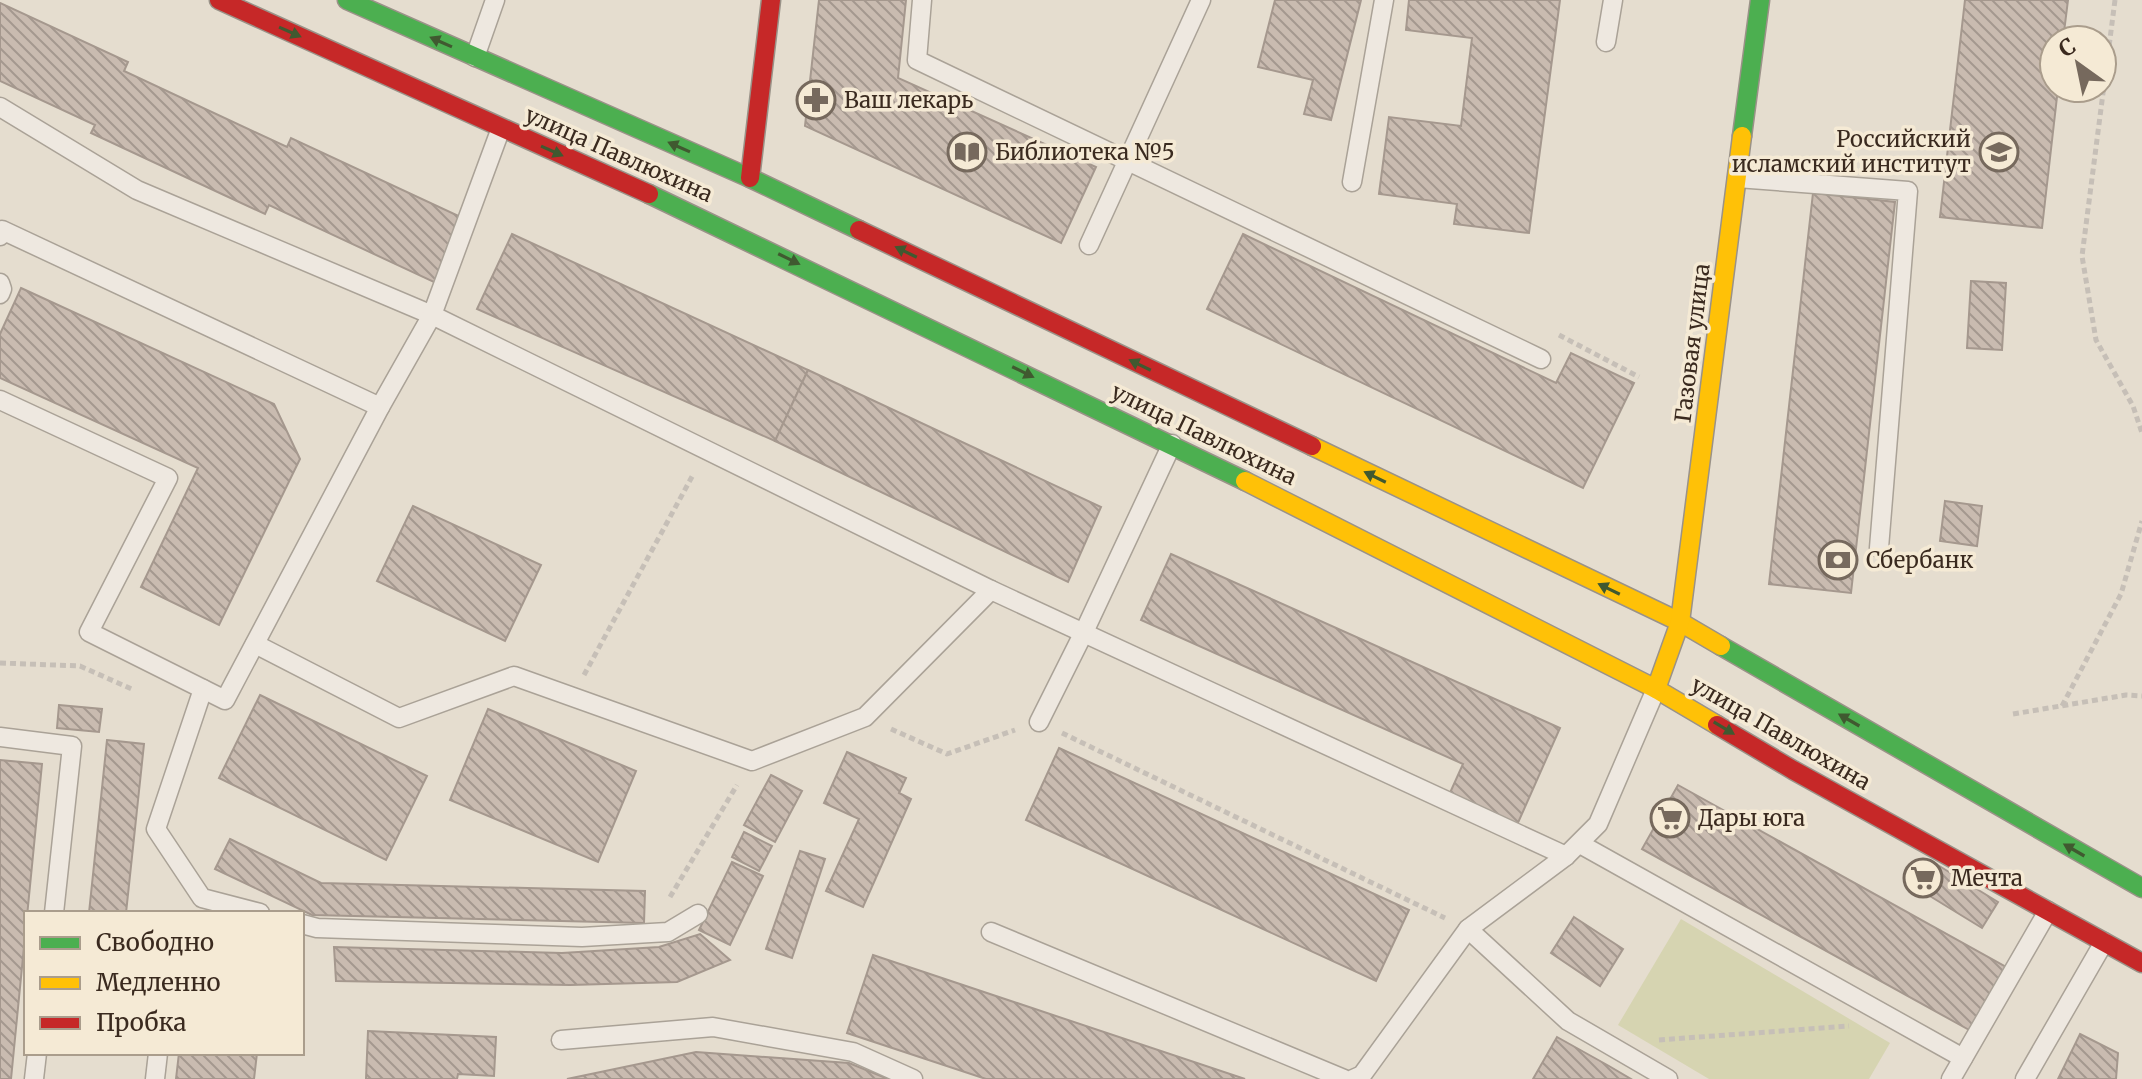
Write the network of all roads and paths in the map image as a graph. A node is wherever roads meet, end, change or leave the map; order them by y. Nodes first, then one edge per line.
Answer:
1 (219, 0) edge
2 (347, 0) edge
3 (495, 0) edge
4 (771, 0) edge
5 (922, 0) edge
6 (1201, 0) edge
7 (1384, 0) edge
8 (1613, 0) edge
9 (1760, 0) edge
10 (2115, 0) edge
11 (1606, 42) dead end
12 (475, 57) junction
13 (0, 107) edge
14 (501, 128) junction
15 (1128, 160) junction
16 (750, 178) junction
17 (1737, 178) junction
18 (1352, 182) dead end
19 (0, 236) edge
20 (1089, 245) dead end
21 (0, 283) edge
22 (0, 294) edge
23 (432, 315) junction
24 (1541, 359) joint
25 (1639, 377) dead end
26 (0, 400) edge
27 (380, 407) junction
28 (2142, 433) edge
29 (1172, 444) junction
30 (706, 450) junction
31 (2142, 521) edge
32 (1879, 548) dead end
33 (991, 590) junction
34 (1680, 622) junction
35 (1084, 632) junction
36 (255, 644) junction
37 (0, 663) edge
38 (203, 689) junction
39 (1656, 689) junction
40 (137, 691) dead end
41 (2142, 696) edge
42 (572, 697) junction
43 (2062, 706) junction
44 (2013, 714) dead end
45 (865, 717) junction
46 (1039, 722) junction
47 (0, 737) edge
48 (752, 761) junction
49 (1573, 850) junction
50 (2142, 888) edge
51 (667, 901) dead end
52 (54, 911) edge
53 (252, 911) edge
54 (2048, 911) junction
55 (698, 914) dead end
56 (304, 925) edge
57 (1468, 929) junction
58 (991, 932) dead end
59 (2104, 942) junction
60 (2142, 963) edge
61 (1900, 1022) junction
62 (561, 1040) dead end
63 (1606, 1043) junction
64 (37, 1055) edge
65 (158, 1055) edge
66 (1963, 1058) junction
67 (1356, 1078) edge
68 (34, 1079) edge
69 (155, 1079) edge
70 (913, 1079) edge
71 (1668, 1079) edge
72 (1951, 1079) edge
73 (2025, 1079) edge

1 -> 14 main road, улица Павлюхина
12 -> 2 main road, улица Павлюхина
3 - 12 lane
4 - 16 main road
5 - 15 lane
6 - 15 lane
7 - 18 lane
8 - 11 lane
9 - 17 main road, Газовая улица
10 - 28 path
16 -> 12 main road, улица Павлюхина
13 - 23 lane
14 - 23 lane
14 -> 29 main road, улица Павлюхина
15 - 20 lane
15 - 24 lane
34 -> 16 main road, улица Павлюхина
17 - 32 lane
17 - 34 main road, Газовая улица
19 - 27 lane
21 - 22 lane
23 - 27 lane
23 - 30 lane
24 - 25 path
26 - 38 lane
27 - 36 lane
29 - 35 lane
29 - 39 main road, улица Павлюхина
30 - 33 lane
30 - 42 path
31 - 43 path
33 - 35 lane
33 - 45 lane
34 - 39 main road, Газовая улица
50 -> 34 main road, улица Павлюхина
35 - 46 lane
35 - 49 lane
36 - 38 lane
36 - 42 lane
37 - 40 path
38 - 53 lane
39 - 49 lane
39 -> 54 main road, улица Павлюхина
41 - 43 path
42 - 48 lane
43 - 44 path
45 - 46 path
45 - 48 lane
46 - 57 path
47 - 52 lane
48 - 51 path
49 - 57 lane
49 - 61 lane
54 - 59 main road, улица Павлюхина
54 - 66 lane
55 - 56 lane
57 - 63 lane
57 - 67 lane
58 - 67 lane
59 - 60 main road, улица Павлюхина
59 - 73 lane
61 - 63 path
61 - 66 lane
62 - 70 lane
63 - 71 lane
64 - 68 lane
65 - 69 lane
66 - 72 lane

